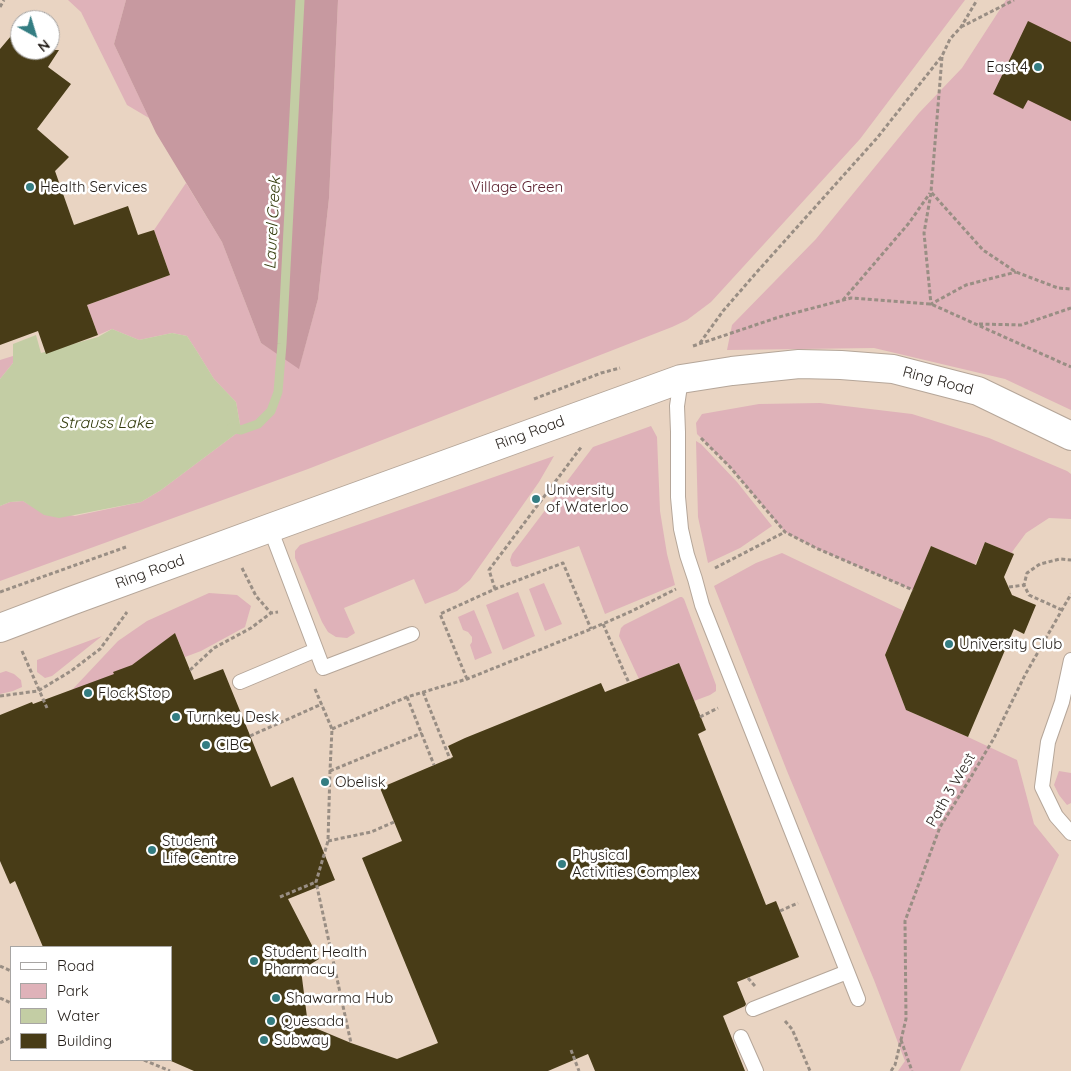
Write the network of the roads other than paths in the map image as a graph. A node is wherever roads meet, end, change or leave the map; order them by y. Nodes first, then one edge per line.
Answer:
1 (681, 378) junction
2 (1071, 436) edge
3 (270, 528) junction
4 (0, 628) edge
5 (412, 634) dead end
6 (316, 650) junction
7 (1071, 660) edge
8 (240, 682) dead end
9 (1071, 833) edge
10 (847, 972) junction
11 (858, 1000) dead end
12 (753, 1009) dead end
13 (741, 1037) dead end
14 (756, 1071) edge

1 - 2 street, Ring Road
1 - 3 street, Ring Road
1 - 10 lane
3 - 4 street, Ring Road
3 - 6 lane
5 - 6 lane
6 - 8 lane
7 - 9 lane
10 - 11 lane
10 - 12 lane
13 - 14 lane

